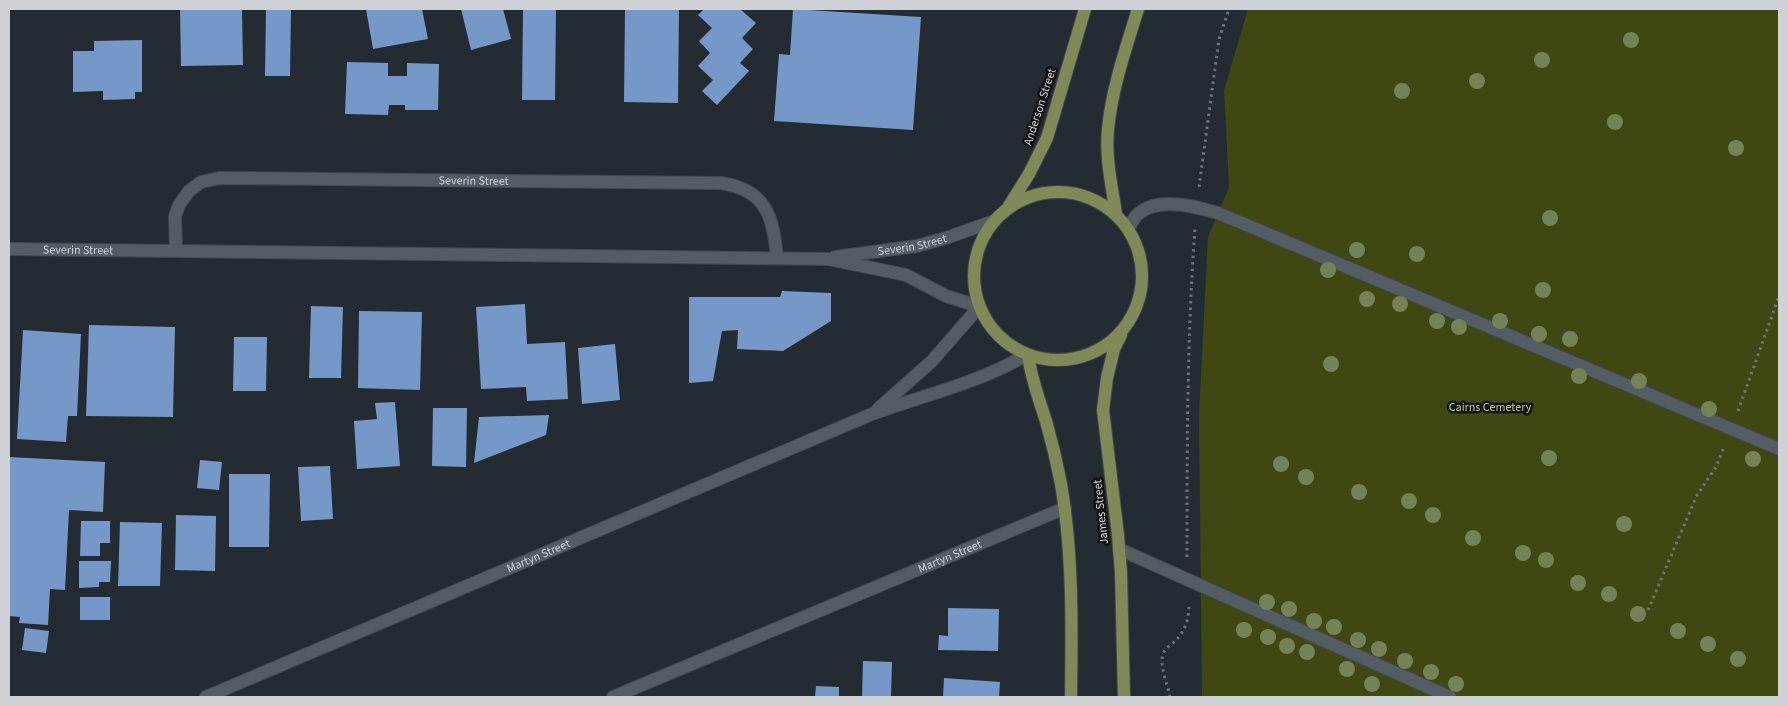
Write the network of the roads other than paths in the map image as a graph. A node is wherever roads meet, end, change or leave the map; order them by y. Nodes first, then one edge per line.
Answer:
1 (1085, 9) edge
2 (1138, 9) edge
3 (1007, 208) junction
4 (1116, 214) junction
5 (994, 221) junction
6 (1128, 229) junction
7 (9, 249) edge
8 (176, 251) junction
9 (776, 258) junction
10 (828, 259) junction
11 (979, 307) junction
12 (1124, 328) junction
13 (1027, 355) junction
14 (872, 414) junction
15 (1779, 449) edge
16 (1065, 508) junction
17 (1119, 549) junction
18 (206, 697) edge
19 (613, 697) edge
20 (1071, 697) edge
21 (1124, 697) edge
22 (1450, 697) edge

1 - 3 main road, Anderson Street
2 - 4 main road
3 - 4 main road
3 - 5 main road
4 - 6 main road
5 - 10 street, Severin Street
5 - 11 main road
6 - 12 main road
6 - 15 street
7 - 8 street, Severin Street
8 - 9 street, Severin Street
8 - 9 street, Severin Street
9 - 10 street, Severin Street
10 - 11 street, Severin Street
11 - 13 main road
11 - 14 street, Martyn Street
12 - 13 main road
12 - 17 main road, James Street
13 - 14 street, Martyn Street
13 - 16 main road
14 - 18 street, Martyn Street
16 - 19 street, Martyn Street
16 - 20 main road
17 - 21 main road, James Street
17 - 22 street

